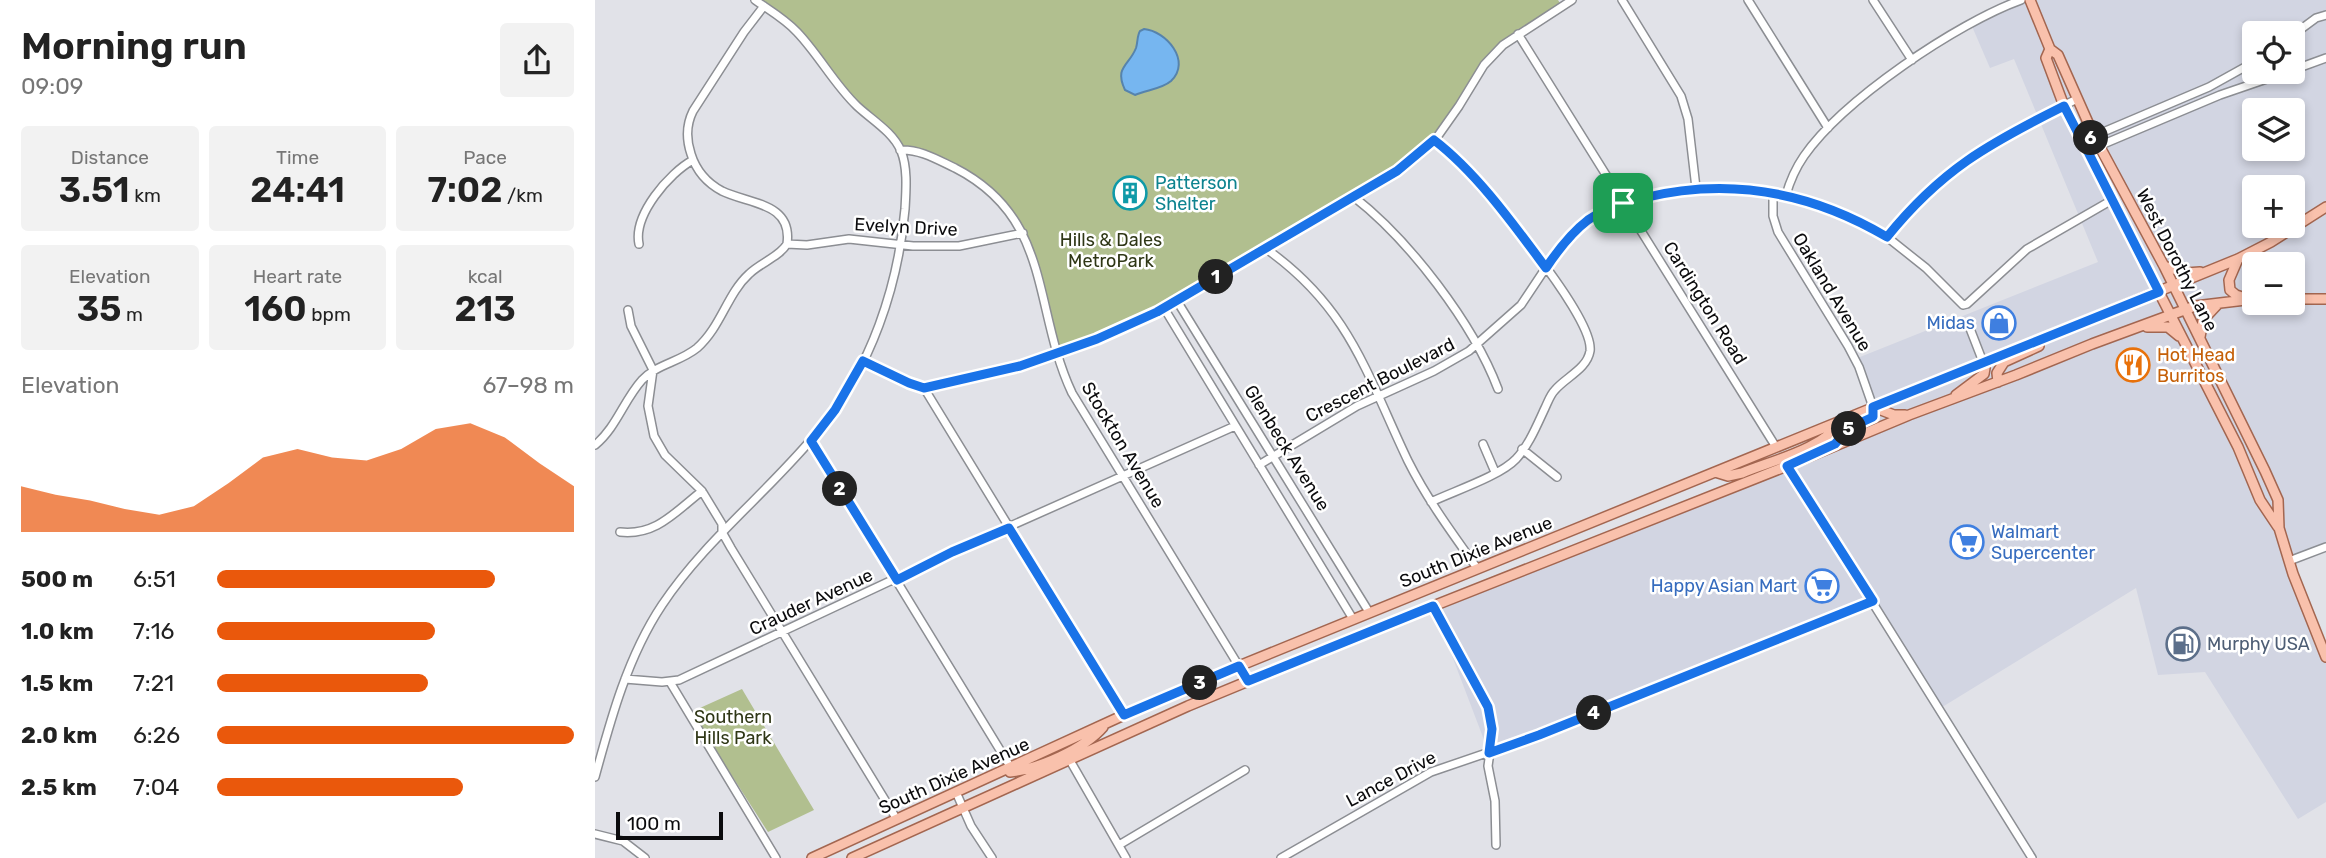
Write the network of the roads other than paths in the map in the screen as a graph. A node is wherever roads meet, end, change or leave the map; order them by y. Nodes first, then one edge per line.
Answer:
1 (755, 0) edge
2 (1572, 0) edge
3 (1622, 0) edge
4 (1748, 0) edge
5 (1873, 0) edge
6 (2021, 0) edge
7 (2030, 0) edge
8 (2001, 3) edge
9 (764, 6) junction
10 (2326, 15) edge
11 (2305, 26) edge
12 (1518, 34) junction
13 (2050, 49) junction
14 (2326, 58) edge
15 (1912, 60) junction
16 (2305, 66) edge
17 (2242, 69) edge
18 (2215, 84) junction
19 (2254, 84) edge
20 (2220, 96) junction
21 (2077, 99) junction
22 (2064, 106) junction
23 (2146, 113) junction
24 (2150, 124) junction
25 (1829, 128) junction
26 (1434, 140) junction
27 (2097, 140) junction
28 (2084, 146) junction
29 (900, 149) junction
30 (693, 160) junction
31 (1696, 188) junction
32 (1773, 192) junction
33 (1786, 195) junction
34 (1354, 197) junction
35 (2112, 200) junction
36 (1623, 203) junction
37 (2326, 207) edge
38 (1023, 233) junction
39 (1887, 237) junction
40 (639, 244) dead end
41 (787, 244) junction
42 (900, 244) junction
43 (1265, 248) junction
44 (2238, 259) junction
45 (2164, 266) junction
46 (1546, 268) junction
47 (2209, 271) junction
48 (2173, 286) junction
49 (2159, 292) junction
50 (2242, 296) edge
51 (2305, 299) edge
52 (2326, 299) edge
53 (2242, 300) edge
54 (1177, 301) junction
55 (2221, 303) junction
56 (1164, 308) junction
57 (628, 310) dead end
58 (2185, 310) junction
59 (2171, 316) junction
60 (1969, 326) dead end
61 (2139, 328) junction
62 (2062, 332) junction
63 (2200, 339) junction
64 (2182, 340) junction
65 (1477, 345) junction
66 (1057, 353) junction
67 (863, 361) junction
68 (1983, 362) junction
69 (653, 370) junction
70 (1998, 382) junction
71 (924, 388) junction
72 (1498, 389) dead end
73 (1379, 395) junction
74 (1949, 401) junction
75 (1873, 407) junction
76 (1909, 415) junction
77 (1844, 419) junction
78 (1235, 426) junction
79 (811, 441) junction
80 (1483, 444) dead end
81 (1835, 444) junction
82 (595, 445) edge
83 (1776, 447) junction
84 (1523, 449) junction
85 (1273, 456) junction
86 (1784, 461) junction
87 (1259, 465) junction
88 (1495, 472) junction
89 (1714, 472) junction
90 (1123, 476) junction
91 (1557, 477) dead end
92 (702, 491) junction
93 (1431, 502) junction
94 (1009, 528) junction
95 (2279, 528) junction
96 (620, 532) dead end
97 (722, 532) junction
98 (2326, 547) edge
99 (2289, 561) junction
100 (1477, 568) junction
101 (897, 580) junction
102 (1873, 601) junction
103 (1433, 606) junction
104 (1369, 612) junction
105 (1353, 619) junction
106 (783, 632) junction
107 (2326, 657) edge
108 (1239, 666) junction
109 (625, 679) junction
110 (1248, 681) junction
111 (670, 682) junction
112 (1124, 715) junction
113 (1107, 723) junction
114 (1489, 753) junction
115 (1067, 756) junction
116 (1007, 770) junction
117 (1245, 770) dead end
118 (595, 777) edge
119 (956, 792) junction
120 (964, 807) junction
121 (896, 818) junction
122 (595, 834) edge
123 (1119, 845) junction
124 (1496, 845) dead end
125 (645, 858) edge
126 (776, 858) edge
127 (812, 858) edge
128 (852, 858) edge
129 (992, 858) edge
130 (1126, 858) edge
131 (1281, 858) edge
132 (2032, 858) edge

1 - 9 street
2 - 12 street
3 - 31 street
4 - 25 street
5 - 15 street
6 - 8 street
7 - 13 main road, West Dorothy Lane
8 - 15 street
9 - 29 street
9 - 30 street
10 - 11 street
12 - 26 street
12 - 36 street, Cardington Road
13 - 21 main road, West Dorothy Lane
13 - 22 main road, West Dorothy Lane
14 - 16 street
15 - 25 street
17 - 18 street
18 - 20 street
18 - 23 street
19 - 20 street
20 - 24 street
21 - 22 street
21 - 27 main road, West Dorothy Lane
22 - 28 main road, West Dorothy Lane
22 - 39 street
23 - 24 street
23 - 27 street
24 - 27 street
25 - 33 street
26 - 34 street
26 - 46 street
27 - 28 street
27 - 45 main road, West Dorothy Lane
28 - 35 main road, West Dorothy Lane
29 - 38 street, Stockton Avenue
29 - 42 street
30 - 40 street
30 - 41 street
31 - 32 street, Crescent Boulevard
31 - 36 street, Crescent Boulevard
32 - 33 street, Crescent Boulevard
32 - 75 street, Oakland Avenue
33 - 39 street, Crescent Boulevard
34 - 43 street
34 - 65 street
35 - 39 street, Crescent Boulevard
35 - 49 main road, West Dorothy Lane
36 - 46 street, Crescent Boulevard
36 - 83 street, Cardington Road
37 - 44 main road, South Dixie Avenue
38 - 42 street, Evelyn Drive
38 - 66 street, Stockton Avenue
41 - 42 street, Evelyn Drive
41 - 69 street
42 - 67 street
43 - 54 street
43 - 73 street
44 - 47 main road, South Dixie Avenue
44 - 50 main road
45 - 47 main road
45 - 48 main road, West Dorothy Lane
46 - 65 street, Crescent Boulevard
46 - 84 street
47 - 48 main road, South Dixie Avenue
48 - 49 main road, South Dixie Avenue
48 - 58 main road, West Dorothy Lane
49 - 59 main road, West Dorothy Lane
49 - 62 main road, South Dixie Avenue
51 - 52 main road
53 - 55 main road, South Dixie Avenue
54 - 56 street
54 - 85 street, Glenbeck Avenue
55 - 58 main road, South Dixie Avenue
55 - 63 main road
56 - 66 street
56 - 78 street, Glenbeck Avenue
57 - 69 street
58 - 59 main road, South Dixie Avenue
58 - 63 main road, West Dorothy Lane
59 - 61 main road, South Dixie Avenue
59 - 64 main road, West Dorothy Lane
60 - 68 street
61 - 64 main road
61 - 70 main road, South Dixie Avenue
62 - 68 main road, South Dixie Avenue
62 - 70 main road
63 - 95 main road, West Dorothy Lane
64 - 95 main road, West Dorothy Lane
65 - 72 street
65 - 73 street, Crescent Boulevard
66 - 71 street
66 - 90 street, Stockton Avenue
67 - 71 street
67 - 79 street
68 - 74 main road
68 - 75 main road, South Dixie Avenue
69 - 82 street
69 - 92 street
70 - 74 main road, South Dixie Avenue
71 - 94 street
73 - 85 street, Crescent Boulevard
73 - 93 street
74 - 76 main road, South Dixie Avenue
75 - 76 main road
75 - 77 main road, South Dixie Avenue
75 - 81 main road
76 - 81 main road, South Dixie Avenue
77 - 83 main road, South Dixie Avenue
77 - 86 main road
78 - 87 street, Glenbeck Avenue
78 - 90 street, Crauder Avenue
79 - 97 street
79 - 101 street
80 - 88 street
81 - 86 main road, South Dixie Avenue
83 - 89 main road, South Dixie Avenue
84 - 88 street
84 - 91 street
85 - 87 street, Crescent Boulevard
85 - 104 street, Glenbeck Avenue
86 - 89 main road
86 - 102 street
86 - 103 main road, South Dixie Avenue
87 - 105 street, Glenbeck Avenue
88 - 93 street
89 - 100 main road, South Dixie Avenue
90 - 94 street, Crauder Avenue
90 - 108 street, Stockton Avenue
92 - 96 street
92 - 97 street
93 - 100 street
94 - 101 street, Crauder Avenue
94 - 112 street
95 - 99 main road, West Dorothy Lane
97 - 106 street
97 - 109 street
98 - 99 street
99 - 107 main road, West Dorothy Lane
100 - 104 main road, South Dixie Avenue
101 - 106 street, Crauder Avenue
101 - 116 street
102 - 114 street, Lance Drive
102 - 132 street
103 - 110 main road, South Dixie Avenue
103 - 114 street
104 - 105 main road, South Dixie Avenue
105 - 108 main road, South Dixie Avenue
106 - 111 street, Crauder Avenue
106 - 121 street
108 - 110 street, Stockton Avenue
108 - 112 main road, South Dixie Avenue
109 - 111 street, Crauder Avenue
109 - 118 street
110 - 115 main road, South Dixie Avenue
111 - 126 street
112 - 113 main road, South Dixie Avenue
113 - 115 main road
113 - 116 main road, South Dixie Avenue
114 - 124 street
114 - 131 street, Lance Drive
115 - 116 main road
115 - 120 main road, South Dixie Avenue
115 - 123 street
116 - 119 main road, South Dixie Avenue
117 - 123 street
119 - 120 street
119 - 121 main road, South Dixie Avenue
120 - 128 main road, South Dixie Avenue
120 - 129 street
121 - 127 main road, South Dixie Avenue
122 - 125 street
123 - 130 street

